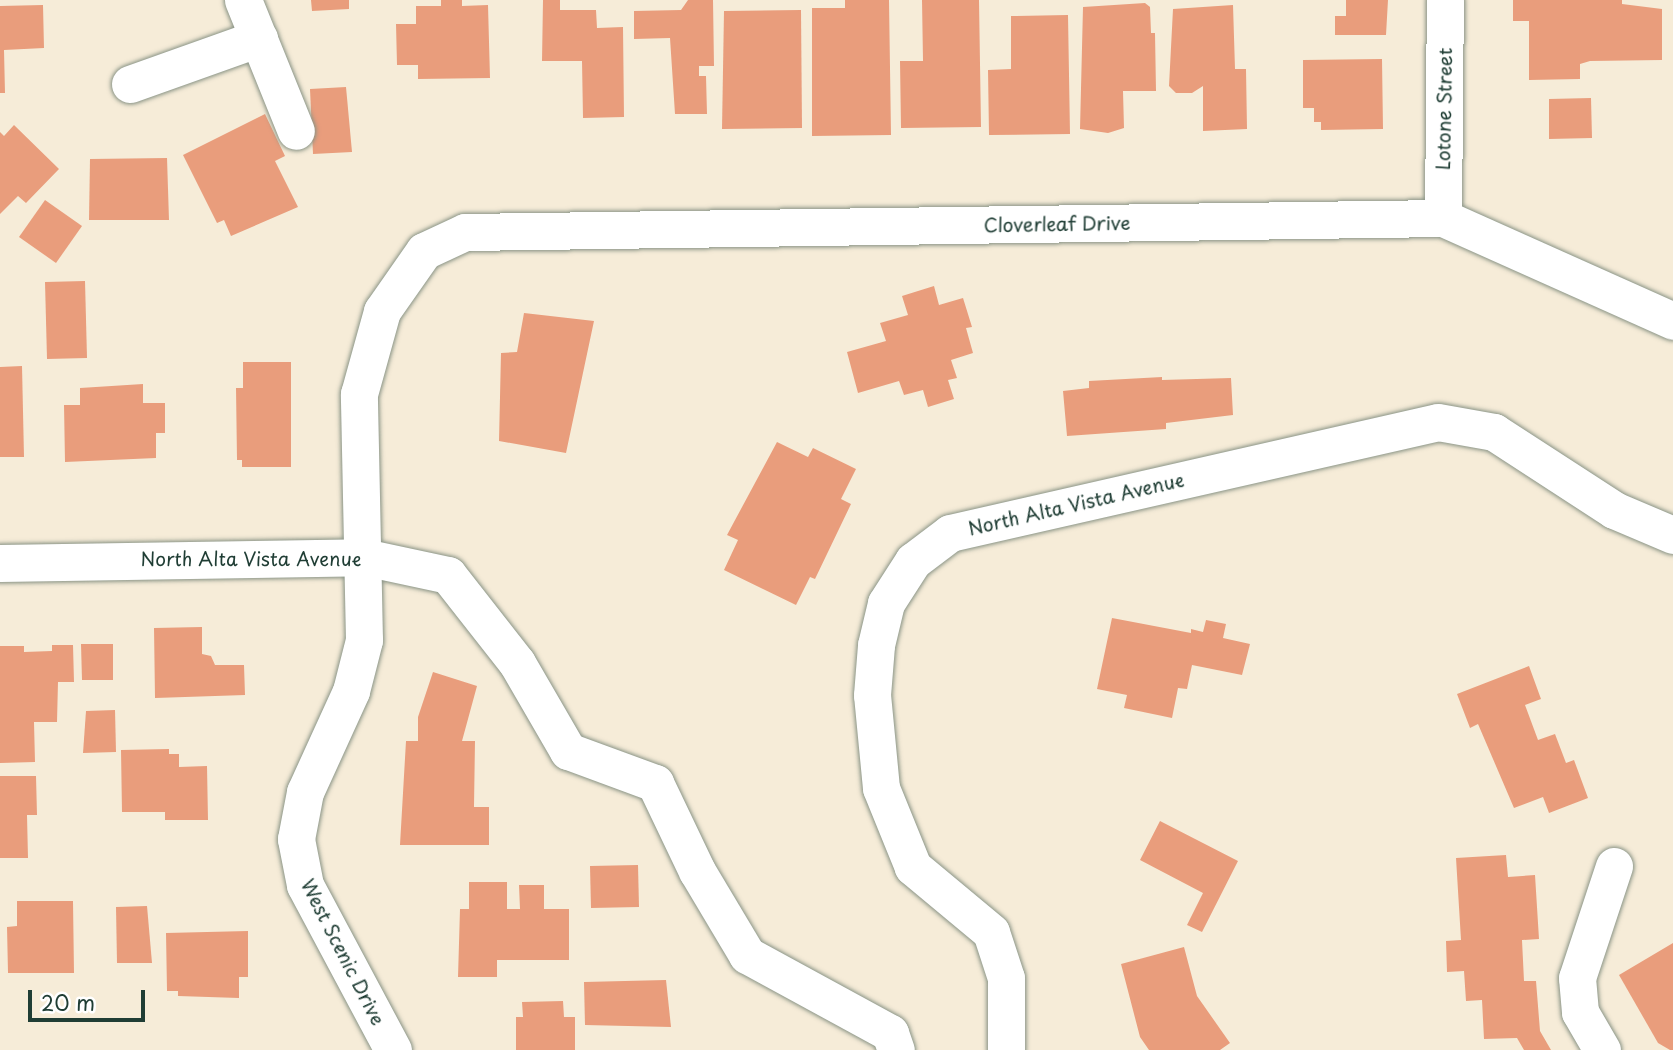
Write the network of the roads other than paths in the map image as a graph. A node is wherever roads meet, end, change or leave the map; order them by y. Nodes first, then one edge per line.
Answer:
1 (243, 0) edge
2 (1446, 0) edge
3 (259, 38) junction
4 (130, 84) dead end
5 (296, 131) dead end
6 (1443, 218) junction
7 (424, 251) joint
8 (1673, 321) edge
9 (1673, 536) edge
10 (364, 557) junction
11 (0, 563) edge
12 (1614, 866) dead end
13 (393, 1050) edge
14 (896, 1050) edge
15 (1006, 1050) edge
16 (1602, 1050) edge

1 - 3 street
2 - 6 street, Lotone Street
3 - 4 street
3 - 5 street
6 - 7 street, Cloverleaf Drive
6 - 8 street, Cloverleaf Drive
7 - 10 street, West Scenic Drive
9 - 15 street, North Alta Vista Avenue
10 - 11 street, North Alta Vista Avenue
10 - 13 street, West Scenic Drive
10 - 14 street, North Alta Vista Avenue
12 - 16 street

